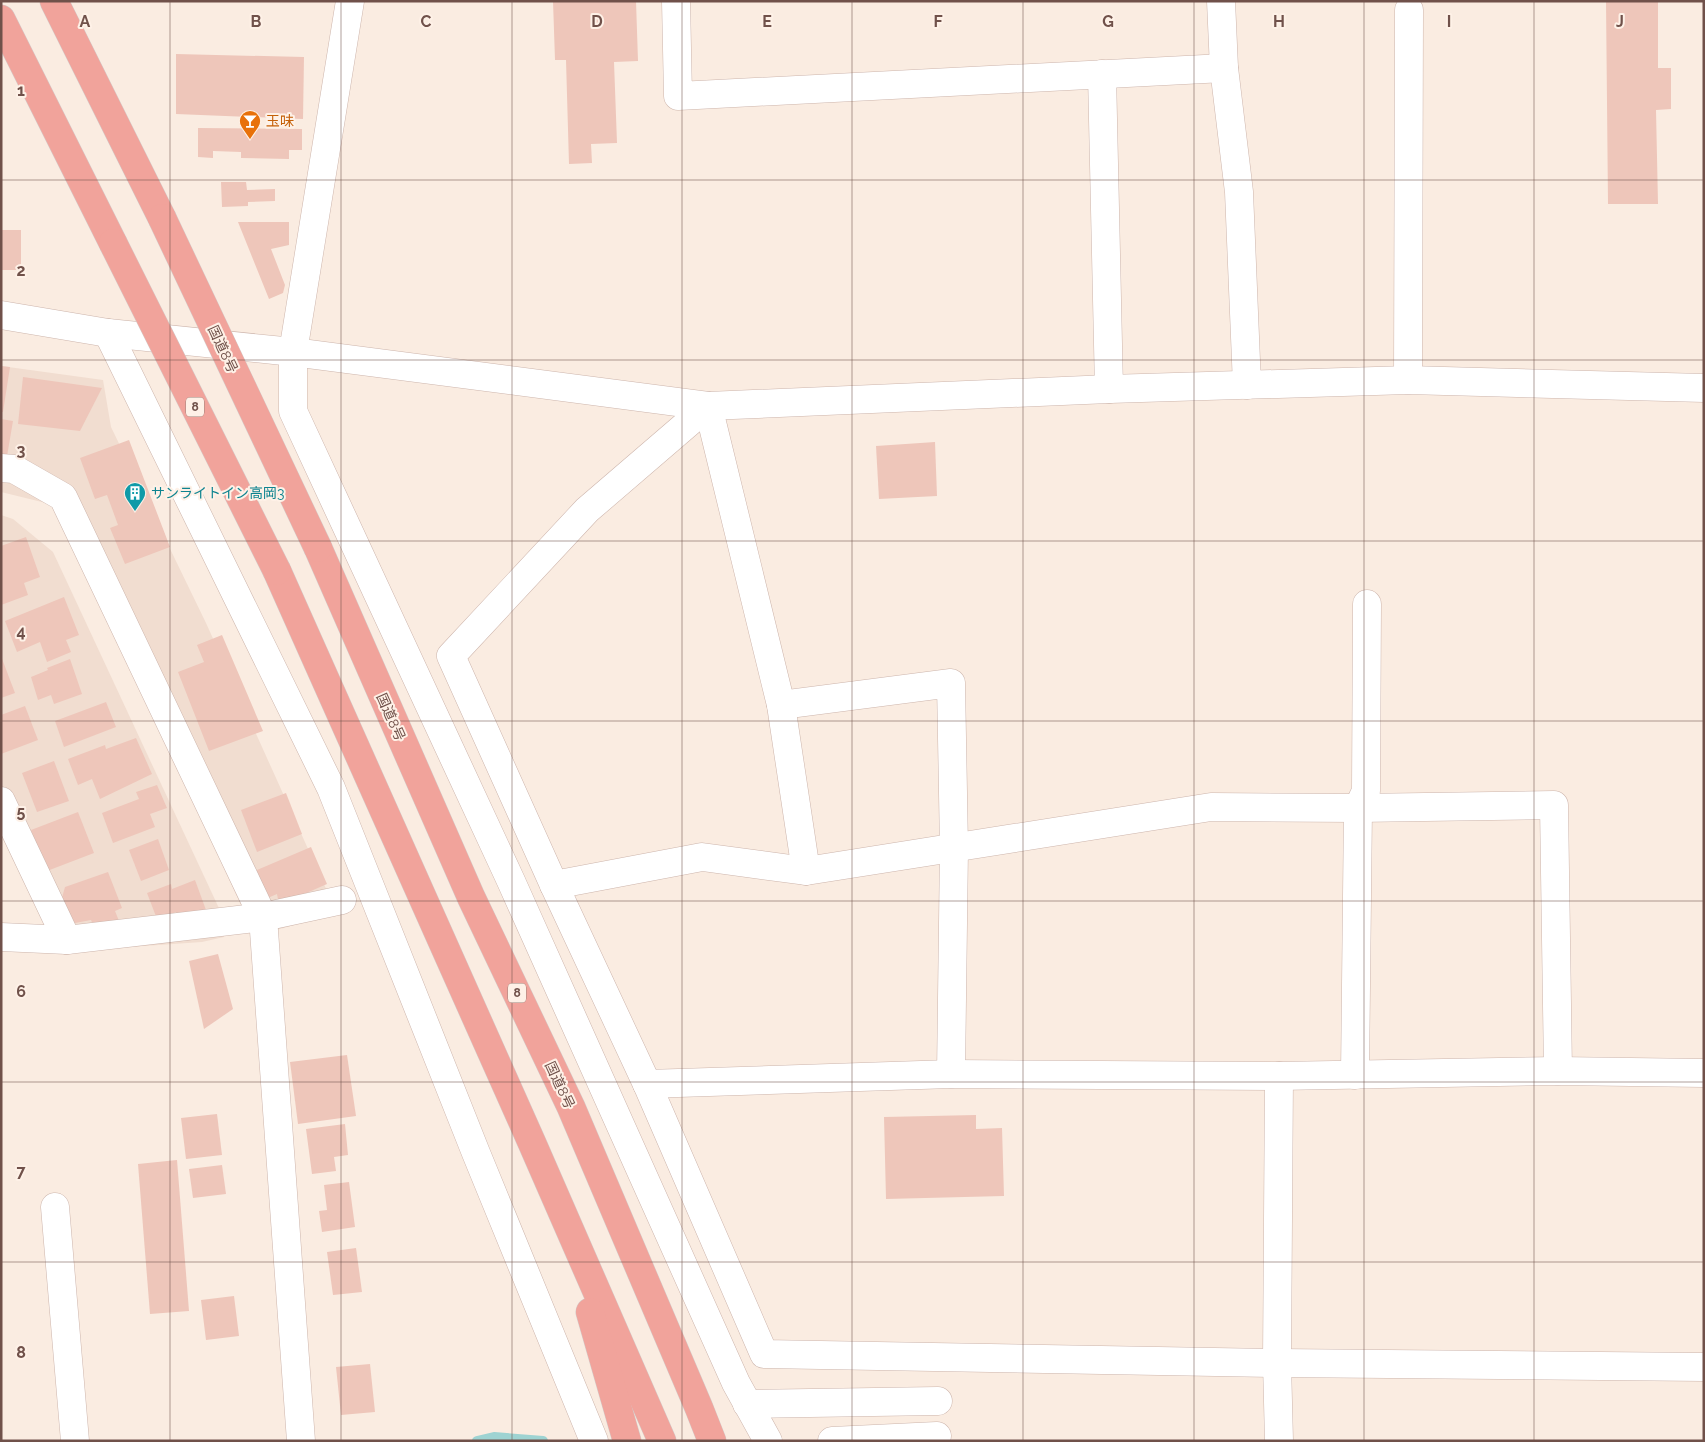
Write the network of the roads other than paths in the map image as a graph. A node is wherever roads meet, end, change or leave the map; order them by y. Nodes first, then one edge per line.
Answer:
1 (54, 1) edge
2 (350, 1) edge
3 (676, 1) edge
4 (1220, 1) edge
5 (1409, 10) dead end
6 (1, 19) edge
7 (1224, 68) junction
8 (1102, 74) junction
9 (1, 315) edge
10 (108, 333) junction
11 (293, 352) junction
12 (1408, 380) junction
13 (1247, 386) junction
14 (1704, 388) edge
15 (1109, 390) junction
16 (708, 406) junction
17 (1, 468) edge
18 (1367, 604) dead end
19 (781, 705) junction
20 (1, 801) edge
21 (1358, 808) junction
22 (954, 848) junction
23 (806, 871) junction
24 (554, 885) junction
25 (342, 900) dead end
26 (263, 917) junction
27 (1, 937) edge
28 (67, 940) junction
29 (1558, 1072) junction
30 (1704, 1073) edge
31 (951, 1074) junction
32 (1355, 1075) junction
33 (1279, 1076) junction
34 (647, 1084) junction
35 (532, 1143) junction
36 (55, 1208) dead end
37 (938, 1358) junction
38 (1277, 1363) junction
39 (1704, 1367) edge
40 (938, 1401) junction
41 (747, 1404) junction
42 (937, 1438) edge
43 (301, 1439) edge
44 (75, 1441) edge
45 (594, 1441) edge
46 (627, 1441) edge
47 (662, 1441) edge
48 (713, 1441) edge
49 (768, 1441) edge
50 (832, 1441) edge
51 (1280, 1441) edge

1 - 48 highway, 国道8号 / 8, bridge
2 - 11 street
3 - 8 street
4 - 7 street
5 - 12 street
6 - 35 highway, 8, bridge
7 - 8 street
7 - 13 street
8 - 15 street
9 - 10 street
10 - 11 street
10 - 45 street
11 - 16 street
11 - 41 street
12 - 13 street
12 - 14 street
13 - 15 street
15 - 16 street
16 - 19 street
16 - 24 street
17 - 26 street
18 - 21 street
19 - 22 street
19 - 23 street
20 - 28 street
21 - 22 street
21 - 29 street
21 - 32 street
22 - 23 street
22 - 31 street
23 - 24 street
24 - 34 street
25 - 26 street
26 - 28 street
26 - 43 street
27 - 28 street
29 - 30 street
29 - 32 street
31 - 33 street
31 - 34 street
32 - 33 street
33 - 38 street
34 - 37 street
35 - 46 highway, 8
35 - 47 highway, 8
36 - 44 street
37 - 38 street
37 - 40 street
38 - 39 street
38 - 51 street
40 - 41 street
40 - 42 street
41 - 49 street
42 - 50 street

